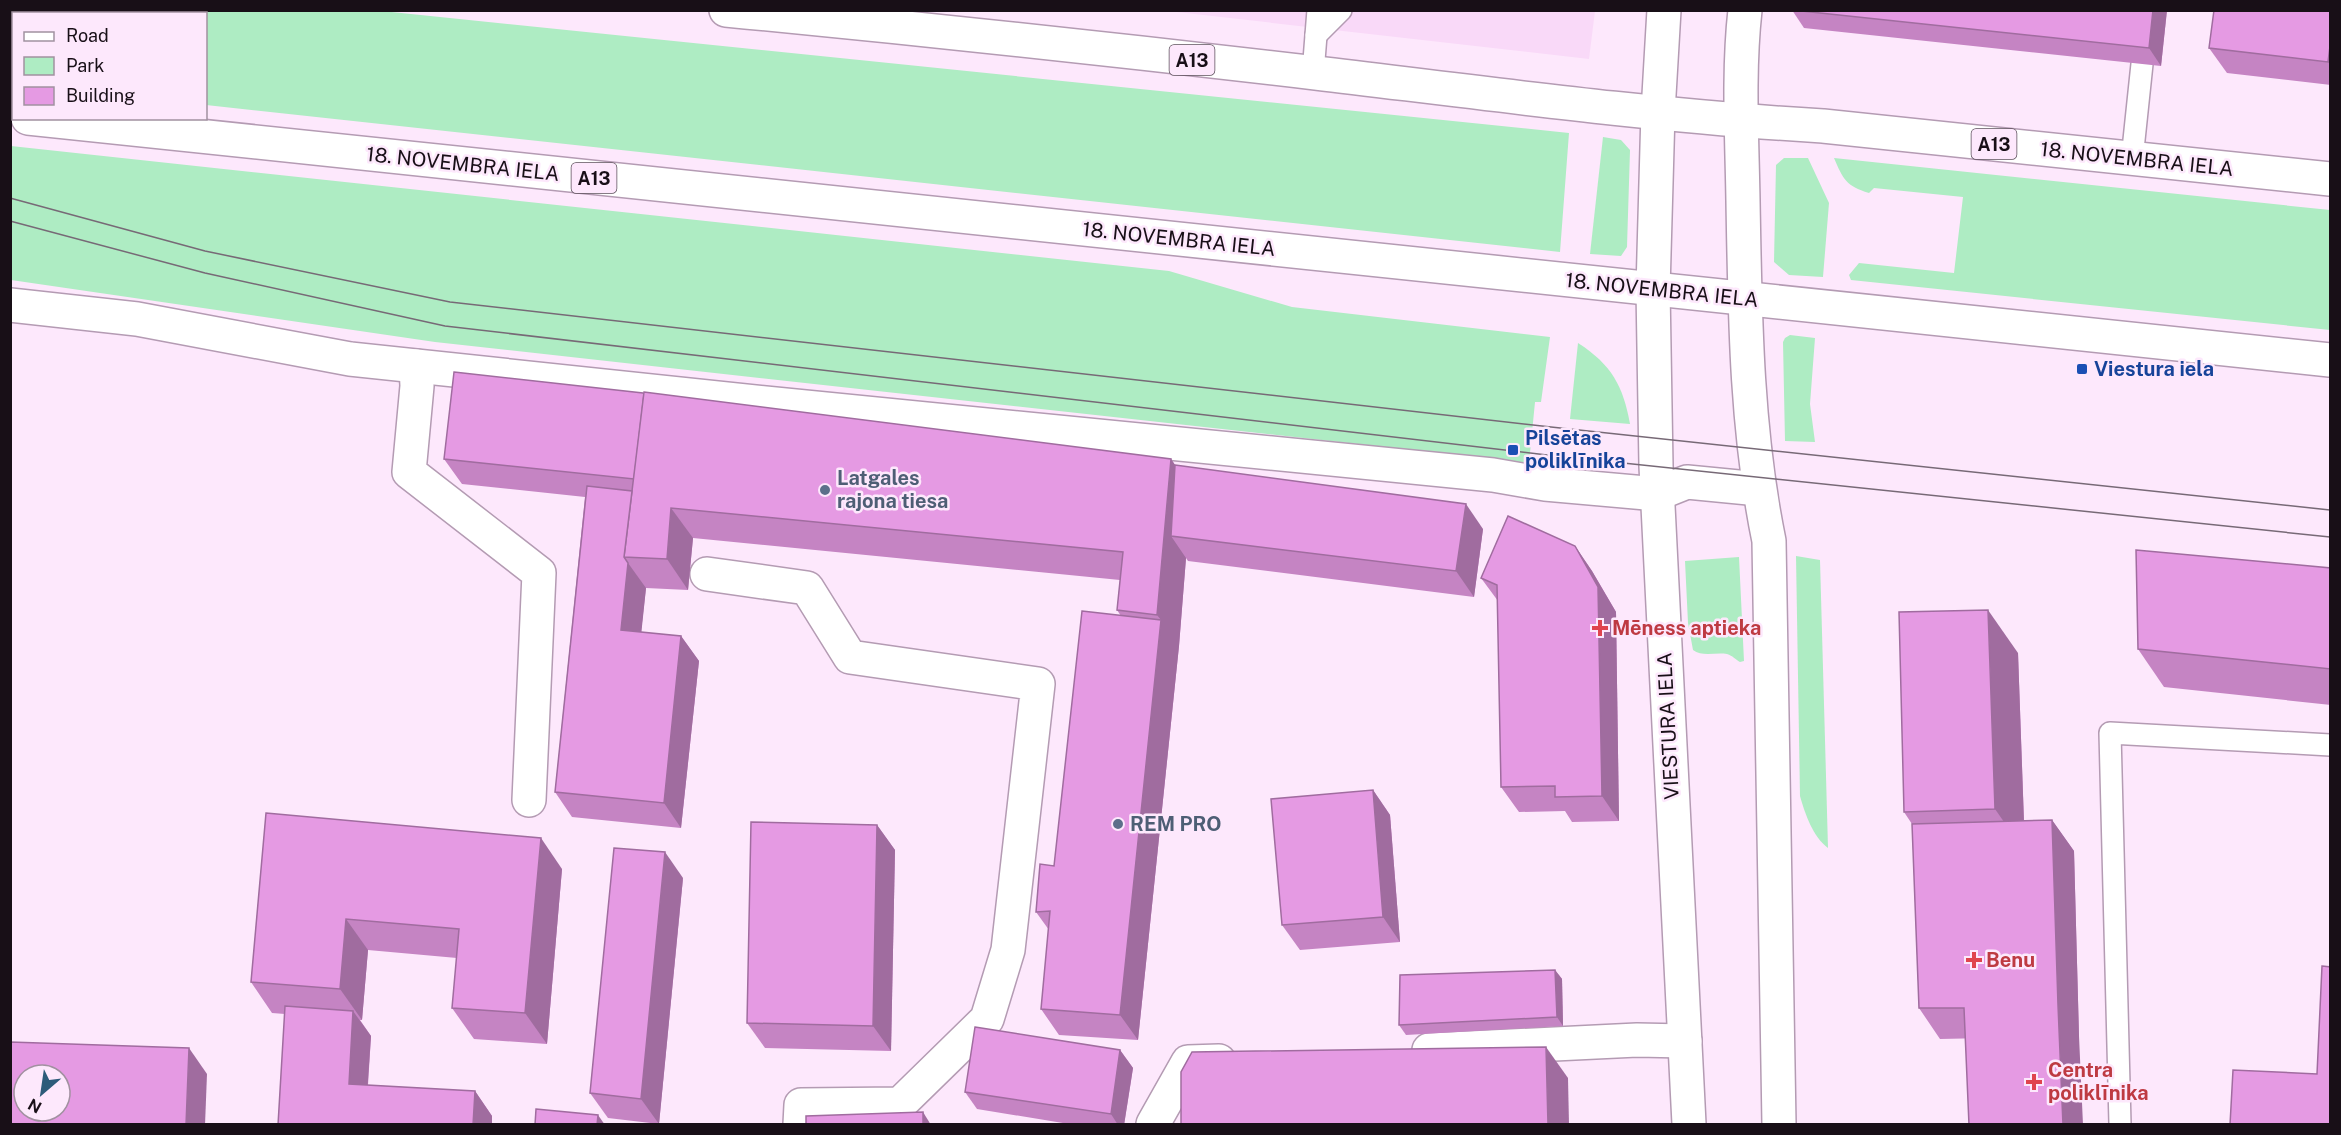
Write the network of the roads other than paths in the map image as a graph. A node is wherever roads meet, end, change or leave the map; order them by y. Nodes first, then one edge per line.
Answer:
1 (726, 10) edge
2 (1318, 10) edge
3 (1341, 10) edge
4 (1664, 10) edge
5 (1745, 10) edge
6 (1316, 35) junction
7 (2142, 64) edge
8 (1313, 73) junction
9 (1658, 112) junction
10 (47, 120) edge
11 (1742, 122) junction
12 (2132, 159) junction
13 (2331, 179) edge
14 (1653, 289) junction
15 (1744, 298) junction
16 (10, 305) edge
17 (2331, 360) edge
18 (416, 366) junction
19 (1759, 489) junction
20 (1657, 494) junction
21 (707, 574) dead end
22 (2331, 745) edge
23 (529, 800) dead end
24 (1685, 1041) junction
25 (1401, 1052) edge
26 (1247, 1059) edge
27 (800, 1125) edge
28 (1153, 1125) edge
29 (1689, 1125) edge
30 (1779, 1125) edge
31 (2120, 1125) edge

1 - 8 street, 18. NOVEMBRA IELA / A13
2 - 6 lane
3 - 6 lane
4 - 9 street, VIESTURA IELA
5 - 11 street
6 - 8 lane
7 - 12 lane
8 - 9 street, 18. NOVEMBRA IELA / A13
9 - 11 street, 18. NOVEMBRA IELA / A13
9 - 14 street, VIESTURA IELA
10 - 14 street, 18. NOVEMBRA IELA / A13
11 - 12 street, 18. NOVEMBRA IELA / A13
11 - 15 street
12 - 13 street, 18. NOVEMBRA IELA / A13
14 - 15 street, 18. NOVEMBRA IELA / A13
14 - 20 street, VIESTURA IELA
15 - 17 street, 18. NOVEMBRA IELA / A13
15 - 19 street
16 - 18 street
18 - 20 street
18 - 23 street
19 - 20 street
19 - 30 street
20 - 24 street, VIESTURA IELA
21 - 27 street
22 - 31 lane
24 - 25 street
24 - 29 street, VIESTURA IELA
26 - 28 street

